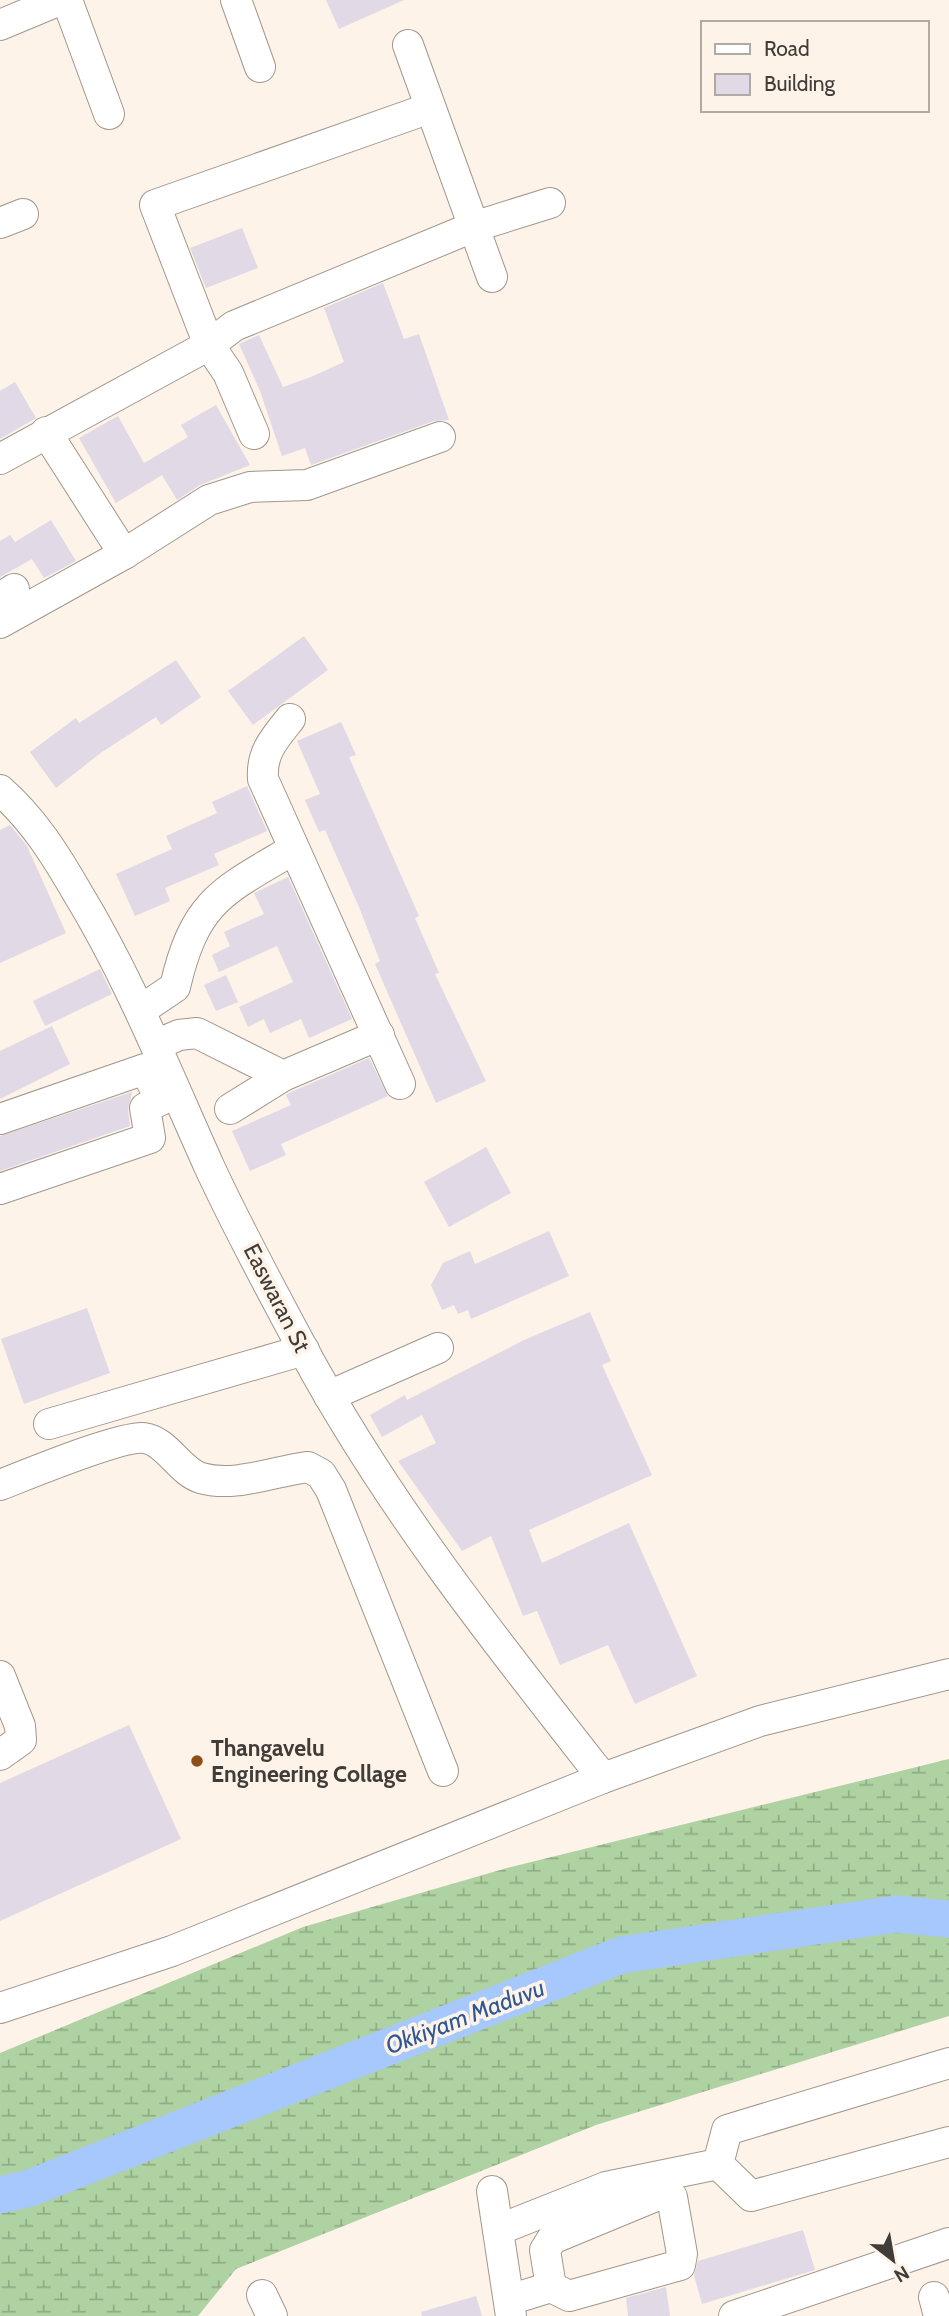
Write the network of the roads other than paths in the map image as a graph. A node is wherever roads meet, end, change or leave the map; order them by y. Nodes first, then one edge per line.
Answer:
1 (60, 0) edge
2 (67, 0) edge
3 (236, 0) edge
4 (0, 25) edge
5 (408, 45) dead end
6 (260, 66) dead end
7 (430, 108) junction
8 (109, 114) dead end
9 (550, 203) dead end
10 (473, 227) junction
11 (492, 277) dead end
12 (209, 345) junction
13 (46, 432) junction
14 (254, 434) dead end
15 (440, 437) dead end
16 (0, 459) edge
17 (124, 554) junction
18 (0, 623) edge
19 (290, 719) dead end
20 (0, 790) edge
21 (294, 849) junction
22 (141, 1010) junction
23 (379, 1035) junction
24 (158, 1064) junction
25 (283, 1076) junction
26 (400, 1084) dead end
27 (230, 1109) dead end
28 (0, 1119) edge
29 (0, 1189) edge
30 (438, 1348) dead end
31 (304, 1350) junction
32 (329, 1396) junction
33 (49, 1424) dead end
34 (0, 1485) edge
35 (949, 1674) edge
36 (0, 1676) edge
37 (0, 1755) edge
38 (443, 1771) dead end
39 (603, 1778) junction
40 (0, 2008) edge
41 (949, 2063) edge
42 (949, 2142) edge
43 (718, 2164) junction
44 (492, 2191) dead end
45 (498, 2230) junction
46 (949, 2243) edge
47 (551, 2287) junction
48 (510, 2308) edge
49 (734, 2316) edge

1 - 4 street
2 - 8 street
3 - 6 street
5 - 7 street
7 - 10 street
7 - 12 street
9 - 10 street
10 - 11 street
10 - 12 street
12 - 13 street
12 - 14 street
13 - 16 street
13 - 17 street
15 - 17 street
17 - 18 street
19 - 21 street
20 - 22 street, Easwaran St
21 - 22 street
21 - 23 street
22 - 24 street, Easwaran St
23 - 25 street
23 - 26 street
24 - 25 street
24 - 28 street
24 - 29 street
24 - 31 street, Easwaran St
25 - 27 street
30 - 32 street
31 - 32 street, Easwaran St
31 - 33 street
32 - 39 street, Easwaran St
34 - 38 street
35 - 39 street
36 - 37 street
39 - 40 street
41 - 43 street
42 - 43 street
43 - 45 street
44 - 45 street
45 - 48 street
46 - 49 street
47 - 47 street
47 - 48 street

